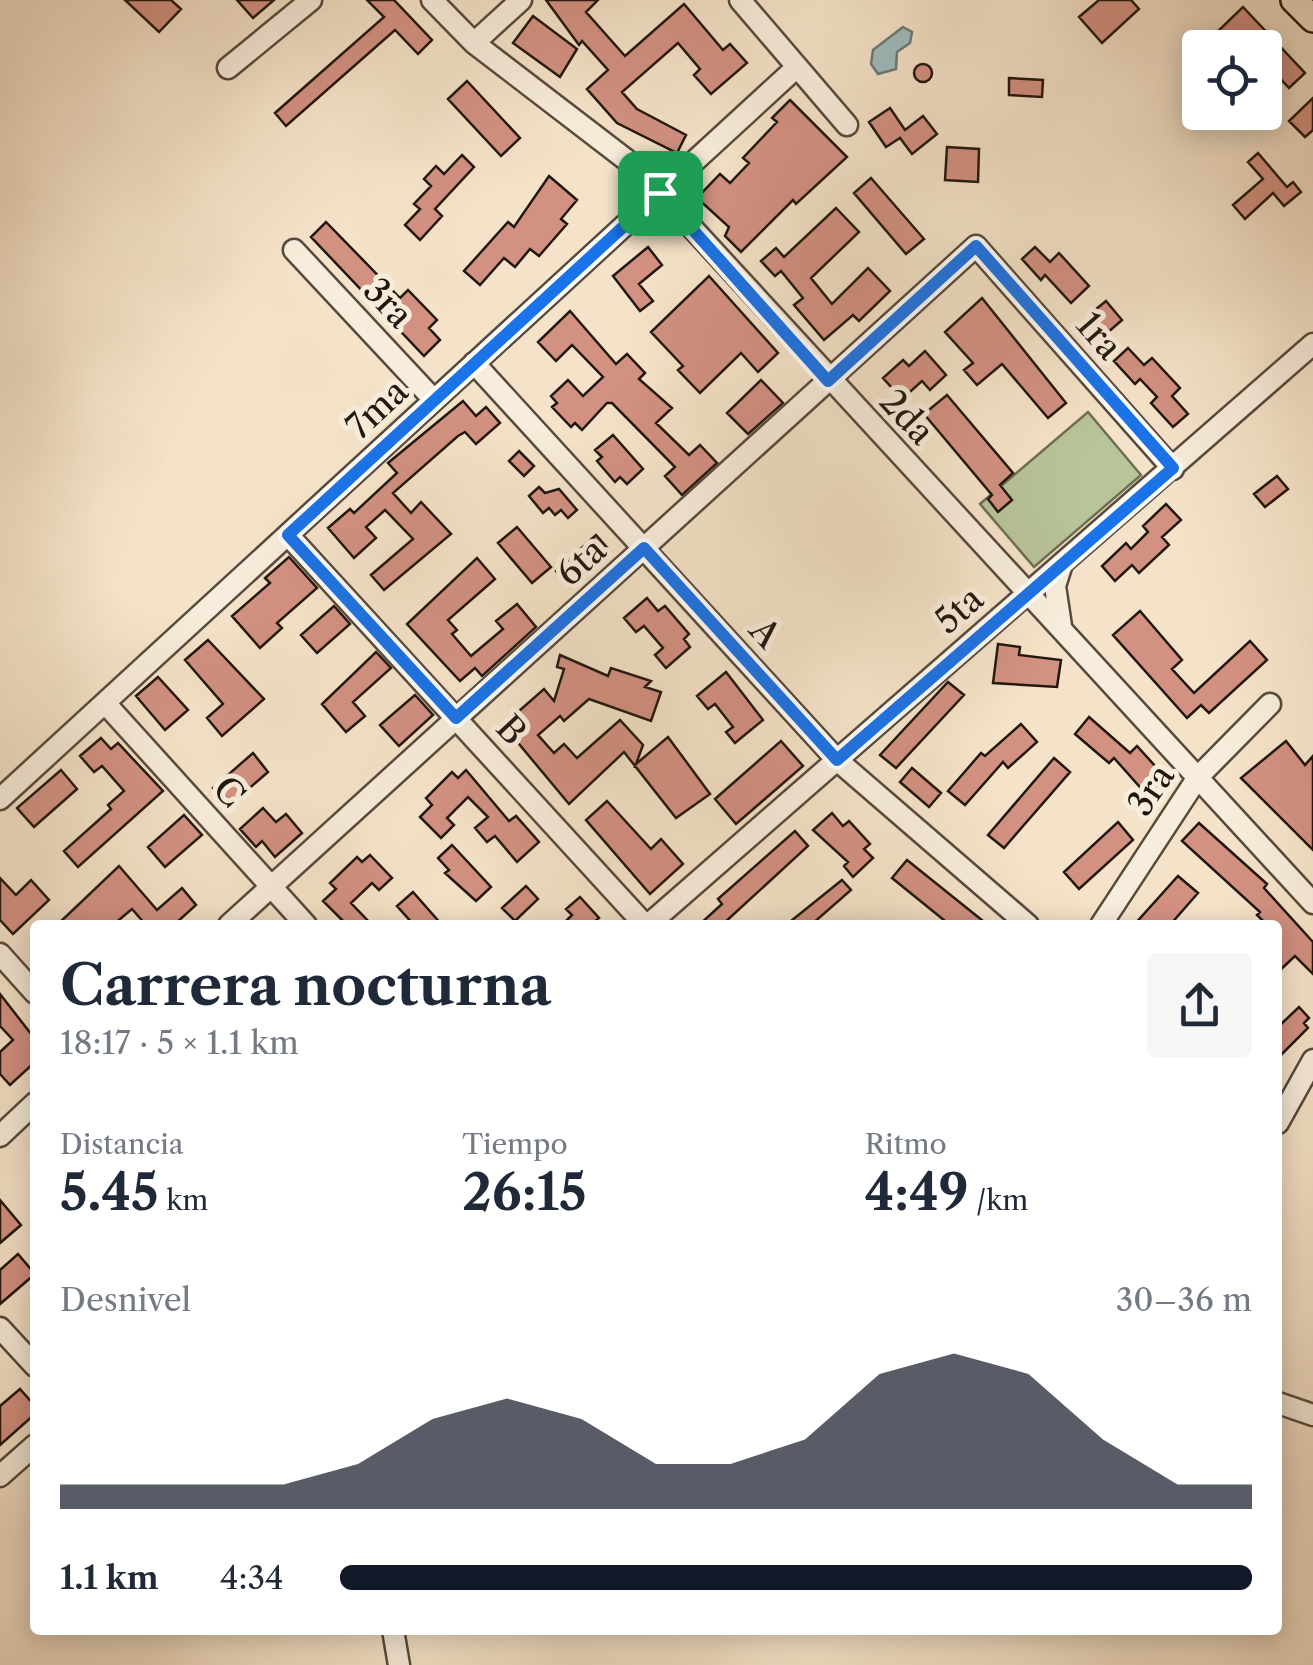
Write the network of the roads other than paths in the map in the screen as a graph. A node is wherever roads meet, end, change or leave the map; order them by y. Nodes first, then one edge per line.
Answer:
1 (310, 0) edge
2 (432, 0) edge
3 (521, 0) edge
4 (740, 0) edge
5 (1294, 0) edge
6 (1313, 20) edge
7 (474, 43) junction
8 (797, 67) junction
9 (228, 68) dead end
10 (847, 125) dead end
11 (660, 193) junction
12 (976, 246) joint
13 (294, 250) dead end
14 (1313, 344) edge
15 (474, 363) junction
16 (828, 381) junction
17 (434, 400) junction
18 (1173, 468) junction
19 (288, 535) junction
20 (644, 548) junction
21 (1062, 564) junction
22 (1028, 593) junction
23 (1061, 628) junction
24 (105, 703) junction
25 (1270, 704) dead end
26 (456, 718) junction
27 (837, 760) junction
28 (1198, 777) junction
29 (0, 799) edge
30 (271, 886) junction
31 (1313, 903) edge
32 (234, 920) edge
33 (302, 920) edge
34 (641, 920) edge
35 (652, 920) edge
36 (1022, 920) edge
37 (1105, 920) edge
38 (0, 954) edge
39 (30, 987) edge
40 (1313, 1060) edge
41 (1285, 1093) edge
42 (30, 1108) edge
43 (0, 1136) edge
44 (0, 1328) edge
45 (30, 1361) edge
46 (1282, 1404) edge
47 (1313, 1415) edge
48 (30, 1449) edge
49 (0, 1476) edge
50 (394, 1635) edge
51 (398, 1665) edge

1 - 9 street
2 - 7 street, 2da
3 - 7 street
4 - 8 street
5 - 6 main road
7 - 11 street, 2da
8 - 10 street
8 - 11 street, 7ma
11 - 15 street, 7ma
11 - 16 street, 2da
12 - 16 street, 6ta
12 - 18 street, 1ra
13 - 17 street, 3ra
14 - 18 street, 5ta
15 - 17 street, 7ma
15 - 20 street, A
16 - 20 street, 6ta
16 - 22 street, 2da
17 - 19 street, 7ma
18 - 21 street, 5ta
19 - 24 street, 7ma
19 - 26 street, B
20 - 26 street, 6ta
20 - 27 street, A
21 - 22 street, 5ta
21 - 23 street
22 - 23 street, 2da
22 - 27 street, 5ta
23 - 28 street, 2da
24 - 29 street, 7ma
24 - 30 street, C
25 - 28 street, 3ra
26 - 30 street, 6ta
26 - 34 street, B
27 - 35 street, 5ta
27 - 36 street, A
28 - 31 street, 2da
28 - 37 street, 3ra
30 - 32 street, 6ta
30 - 33 street, C
38 - 39 street
40 - 41 street
42 - 43 street
44 - 45 street
46 - 47 street
48 - 49 street
50 - 51 street

